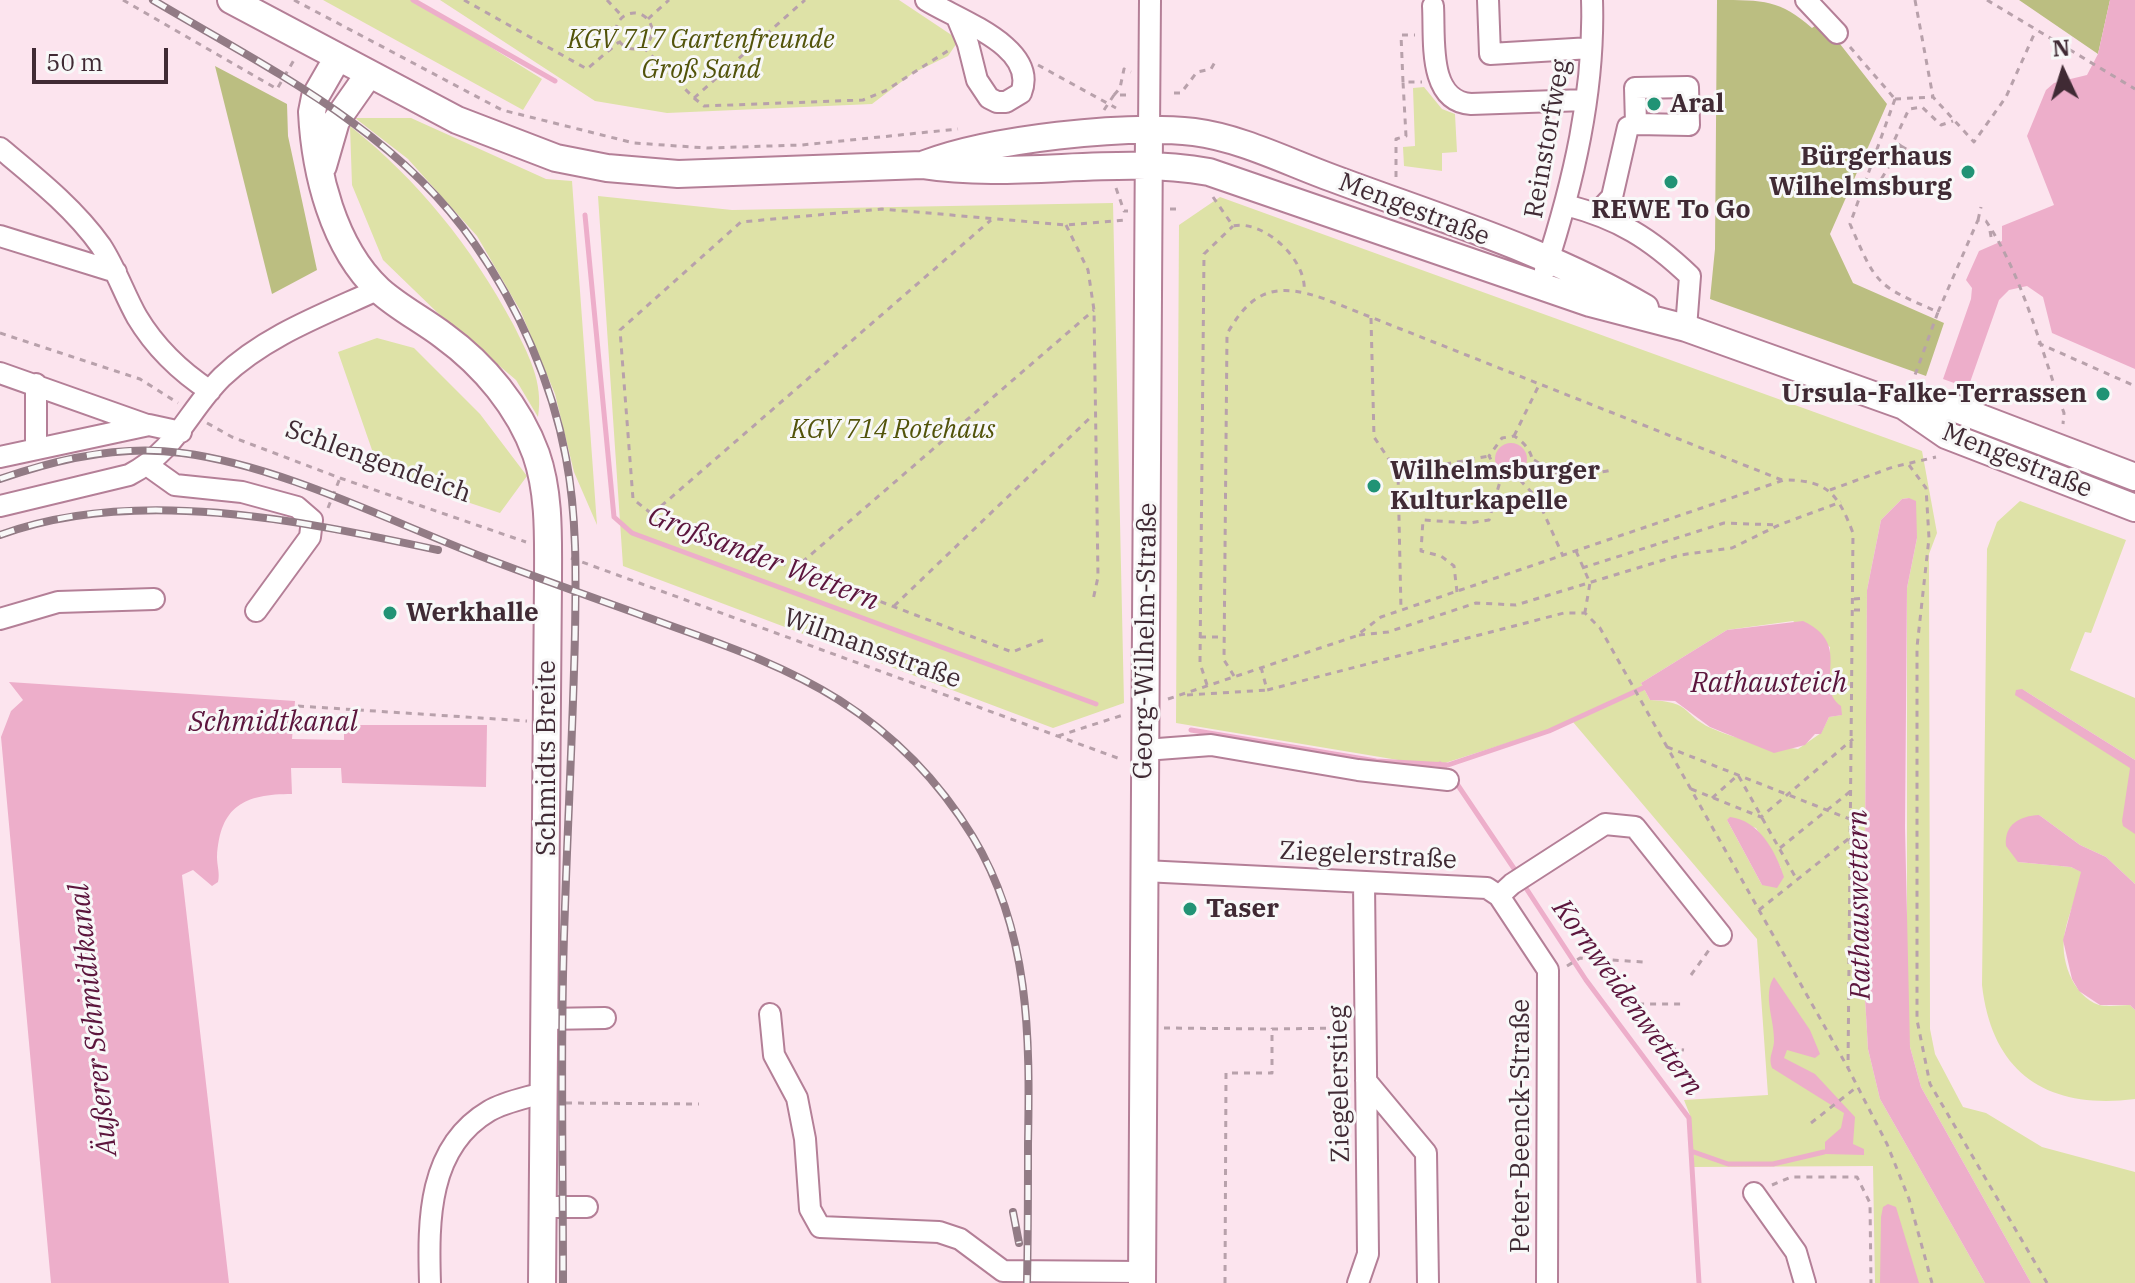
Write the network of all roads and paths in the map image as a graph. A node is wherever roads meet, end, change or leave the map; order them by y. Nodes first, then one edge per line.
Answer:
1 (123, 0) edge
2 (231, 0) edge
3 (294, 0) edge
4 (464, 0) edge
5 (607, 0) edge
6 (669, 0) edge
7 (805, 0) edge
8 (926, 0) edge
9 (1150, 0) edge
10 (1488, 0) edge
11 (1592, 0) edge
12 (1806, 0) edge
13 (1915, 0) edge
14 (1987, 0) edge
15 (1433, 6) dead end
16 (320, 14) junction
17 (622, 16) junction
18 (648, 19) junction
19 (958, 20) junction
20 (316, 23) dead end
21 (2036, 30) junction
22 (1837, 33) joint
23 (1435, 34) junction
24 (619, 42) junction
25 (968, 44) junction
26 (643, 47) junction
27 (1591, 48) junction
28 (1016, 56) junction
29 (338, 57) junction
30 (1215, 62) dead end
31 (1124, 69) dead end
32 (369, 74) junction
33 (1439, 81) junction
34 (1403, 82) junction
35 (277, 89) dead end
36 (2135, 89) edge
37 (1174, 93) dead end
38 (1114, 95) junction
39 (1128, 95) dead end
40 (1933, 97) junction
41 (694, 98) junction
42 (1895, 99) junction
43 (1585, 100) junction
44 (1109, 103) junction
45 (1099, 117) dead end
46 (1954, 120) junction
47 (1636, 124) dead end
48 (970, 127) dead end
49 (1149, 131) junction
50 (1974, 142) junction
51 (1901, 146) junction
52 (0, 148) edge
53 (1976, 149) dead end
54 (1908, 150) dead end
55 (922, 165) junction
56 (1150, 165) junction
57 (322, 172) junction
58 (1109, 186) dead end
59 (1863, 187) junction
60 (1209, 190) dead end
61 (1391, 200) junction
62 (1566, 205) junction
63 (1981, 207) dead end
64 (1166, 209) dead end
65 (1181, 209) dead end
66 (1124, 211) dead end
67 (1597, 213) junction
68 (992, 219) junction
69 (1125, 220) dead end
70 (1978, 220) junction
71 (1066, 225) junction
72 (1233, 226) junction
73 (1992, 230) junction
74 (0, 236) edge
75 (1992, 242) dead end
76 (116, 272) junction
77 (1544, 274) junction
78 (379, 289) junction
79 (1304, 292) junction
80 (1094, 310) junction
81 (1938, 312) junction
82 (1371, 318) junction
83 (1678, 325) junction
84 (0, 333) edge
85 (2038, 343) junction
86 (0, 373) edge
87 (1540, 383) junction
88 (36, 384) junction
89 (2135, 386) edge
90 (210, 391) junction
91 (1904, 406) junction
92 (194, 415) junction
93 (1093, 415) junction
94 (149, 425) junction
95 (181, 432) junction
96 (1514, 436) junction
97 (2061, 447) junction
98 (36, 449) junction
99 (1489, 456) junction
100 (1935, 456) dead end
101 (0, 457) edge
102 (1534, 460) junction
103 (147, 465) junction
104 (1909, 465) junction
105 (1611, 470) dead end
106 (1398, 473) junction
107 (2135, 477) edge
108 (340, 478) junction
109 (1501, 478) junction
110 (1520, 479) junction
111 (1784, 480) junction
112 (1830, 490) junction
113 (1841, 502) junction
114 (0, 506) edge
115 (2135, 508) edge
116 (652, 514) junction
117 (312, 520) junction
118 (1779, 525) junction
119 (548, 550) junction
120 (1576, 551) junction
121 (1563, 556) junction
122 (587, 565) dead end
123 (1582, 568) junction
124 (793, 570) junction
125 (1590, 583) junction
126 (1457, 592) junction
127 (1866, 598) dead end
128 (154, 599) dead end
129 (1853, 599) junction
130 (1093, 600) dead end
131 (894, 606) junction
132 (1401, 610) junction
133 (1852, 610) junction
134 (1866, 610) dead end
135 (256, 611) dead end
136 (1585, 613) junction
137 (0, 619) edge
138 (1356, 636) junction
139 (1200, 637) junction
140 (1224, 637) junction
141 (1043, 640) dead end
142 (1261, 667) junction
143 (1234, 676) junction
144 (1207, 685) junction
145 (1267, 690) junction
146 (1180, 695) junction
147 (1161, 702) dead end
148 (298, 706) dead end
149 (1131, 712) dead end
150 (547, 723) junction
151 (1058, 736) junction
152 (1853, 739) junction
153 (1667, 747) junction
154 (1145, 759) junction
155 (1738, 775) junction
156 (1448, 780) dead end
157 (1691, 789) junction
158 (1852, 790) junction
159 (1789, 795) junction
160 (1712, 798) junction
161 (1826, 810) junction
162 (1761, 817) junction
163 (1852, 820) junction
164 (1852, 836) junction
165 (1779, 849) junction
166 (1144, 871) junction
167 (1797, 880) junction
168 (1364, 882) junction
169 (1513, 885) junction
170 (1759, 910) junction
171 (1721, 935) joint
172 (1603, 958) junction
173 (1643, 962) dead end
174 (1556, 969) junction
175 (1691, 975) dead end
176 (1633, 1004) junction
177 (1683, 1004) dead end
178 (770, 1014) dead end
179 (605, 1018) dead end
180 (545, 1019) junction
181 (1143, 1028) junction
182 (1366, 1028) junction
183 (1272, 1029) junction
184 (1684, 1050) dead end
185 (1848, 1068) junction
186 (1366, 1081) junction
187 (1858, 1086) junction
188 (542, 1093) junction
189 (699, 1104) dead end
190 (587, 1105) dead end
191 (1811, 1123) dead end
192 (1754, 1193) joint
193 (543, 1207) junction
194 (587, 1207) dead end
195 (1142, 1277) edge
196 (430, 1283) edge
197 (542, 1283) edge
198 (1225, 1283) edge
199 (1358, 1283) edge
200 (1428, 1283) edge
201 (1547, 1283) edge
202 (1805, 1283) edge
203 (1871, 1283) edge
204 (1932, 1283) edge
205 (2047, 1283) edge

1 - 35 path
2 - 29 main road
3 - 16 path
4 - 24 path
5 - 17 path
6 - 18 path
7 - 41 path
8 - 19 street
9 - 49 street, Georg-Wilhelm-Straße
10 - 27 street
11 - 27 street, Reinstorfweg
12 - 22 street
13 - 40 path
14 - 21 path
15 - 23 street
16 - 20 path
16 - 48 path
17 - 18 path
17 - 24 path
18 - 26 path
19 - 25 street
19 - 28 street
21 - 36 path
21 - 50 path
22 - 42 path
23 - 33 street
23 - 34 path
24 - 26 path
25 - 28 street
25 - 41 path
26 - 41 path
27 - 43 street, Reinstorfweg
28 - 44 path
29 - 32 main road
29 - 57 main road, Schmidts Breite
30 - 37 path
31 - 38 path
32 - 55 main road
32 - 57 main road, Schmidts Breite
33 - 34 path
33 - 43 street
34 - 61 path
38 - 39 path
38 - 44 path
40 - 42 path
40 - 46 path
42 - 59 path
43 - 62 street, Reinstorfweg
44 - 45 path
46 - 50 path
46 - 51 path
47 - 67 street
49 - 55 main road, Mengestraße
49 - 56 main road, Georg-Wilhelm-Straße
49 - 61 main road, Mengestraße
50 - 53 path
51 - 54 path
51 - 59 path
52 - 76 street
55 - 56 main road, Mengestraße
56 - 77 main road, Mengestraße
56 - 154 main road, Georg-Wilhelm-Straße
57 - 78 main road, Schmidts Breite
58 - 66 path
59 - 81 path
60 - 72 path
61 - 77 main road, Mengestraße
62 - 67 street
62 - 77 street, Reinstorfweg
63 - 70 path
64 - 65 path
67 - 83 street
68 - 71 path
68 - 116 path
68 - 116 path
69 - 71 path
70 - 73 path
70 - 81 path
71 - 80 path
72 - 79 path
72 - 139 path
73 - 75 path
73 - 85 path
74 - 76 street
76 - 90 street
77 - 83 main road, Mengestraße
78 - 90 street
78 - 119 main road, Schmidts Breite
79 - 82 path
79 - 140 path
80 - 93 path
80 - 124 path
81 - 91 path
82 - 87 path
82 - 106 path
83 - 91 main road, Mengestraße
84 - 92 path, Schlengendeich
85 - 89 path
85 - 97 path
86 - 88 street
87 - 96 path
87 - 111 path
88 - 94 street
88 - 98 street
90 - 92 street
91 - 97 main road, Mengestraße
91 - 115 main road, Mengestraße
92 - 95 street
92 - 108 path, Schlengendeich
93 - 130 path
93 - 131 path
94 - 95 street
94 - 98 street
95 - 103 street
96 - 99 path
96 - 102 path
97 - 107 main road, Mengestraße
98 - 101 street
99 - 106 path
99 - 109 path
100 - 104 path
102 - 105 path
102 - 110 path
103 - 114 street
103 - 117 street
104 - 112 path
104 - 205 path
106 - 132 path
108 - 117 path
108 - 119 path, Schlengendeich
109 - 110 path
109 - 126 path
110 - 121 path
111 - 112 path
111 - 120 path
112 - 113 path
113 - 118 path
113 - 129 path
116 - 124 path
117 - 135 street
118 - 123 path
118 - 125 path
119 - 150 main road, Schmidts Breite
120 - 121 path
120 - 123 path
121 - 126 path
122 - 151 path, Wilmansstraße
123 - 125 path
124 - 131 path
125 - 136 path
125 - 138 path
126 - 132 path
127 - 129 path
128 - 137 street
129 - 133 path
131 - 141 path
132 - 138 path
133 - 134 path
133 - 152 path
136 - 145 path
136 - 153 path
138 - 142 path
139 - 140 path
139 - 144 path
140 - 143 path
142 - 143 path
142 - 145 path
143 - 144 path
144 - 146 path
145 - 146 path
146 - 147 path
148 - 150 path
149 - 151 path
150 - 180 main road, Schmidts Breite
151 - 154 path, Wilmansstraße
152 - 158 path
152 - 159 path
153 - 155 path
153 - 157 path
154 - 156 street
154 - 166 main road, Georg-Wilhelm-Straße
155 - 159 path
155 - 160 path
155 - 162 path
157 - 160 path
157 - 170 path
158 - 161 path
158 - 163 path
159 - 161 path
159 - 162 path
160 - 162 path
161 - 163 path
161 - 165 path
162 - 165 path
163 - 164 path
164 - 167 path
164 - 185 path
165 - 167 path
166 - 168 street, Ziegelerstraße
166 - 181 main road, Georg-Wilhelm-Straße
167 - 170 path
168 - 169 street, Ziegelerstraße
168 - 182 street, Ziegelerstieg
169 - 171 street
169 - 174 street
170 - 185 path
171 - 175 path
172 - 173 path
172 - 174 path
172 - 176 path
174 - 201 street, Peter-Beenck-Straße
176 - 177 path
176 - 184 path
178 - 195 street
179 - 180 street
180 - 188 main road, Schmidts Breite
181 - 183 path
181 - 195 main road, Georg-Wilhelm-Straße
182 - 183 path
182 - 186 street, Ziegelerstieg
183 - 198 path
185 - 187 path
186 - 199 street, Ziegelerstieg
186 - 200 street
187 - 191 path
187 - 204 path
188 - 193 main road, Schmidts Breite
188 - 196 street
189 - 190 path
192 - 202 street
192 - 203 path
193 - 194 street
193 - 197 main road, Schmidts Breite

